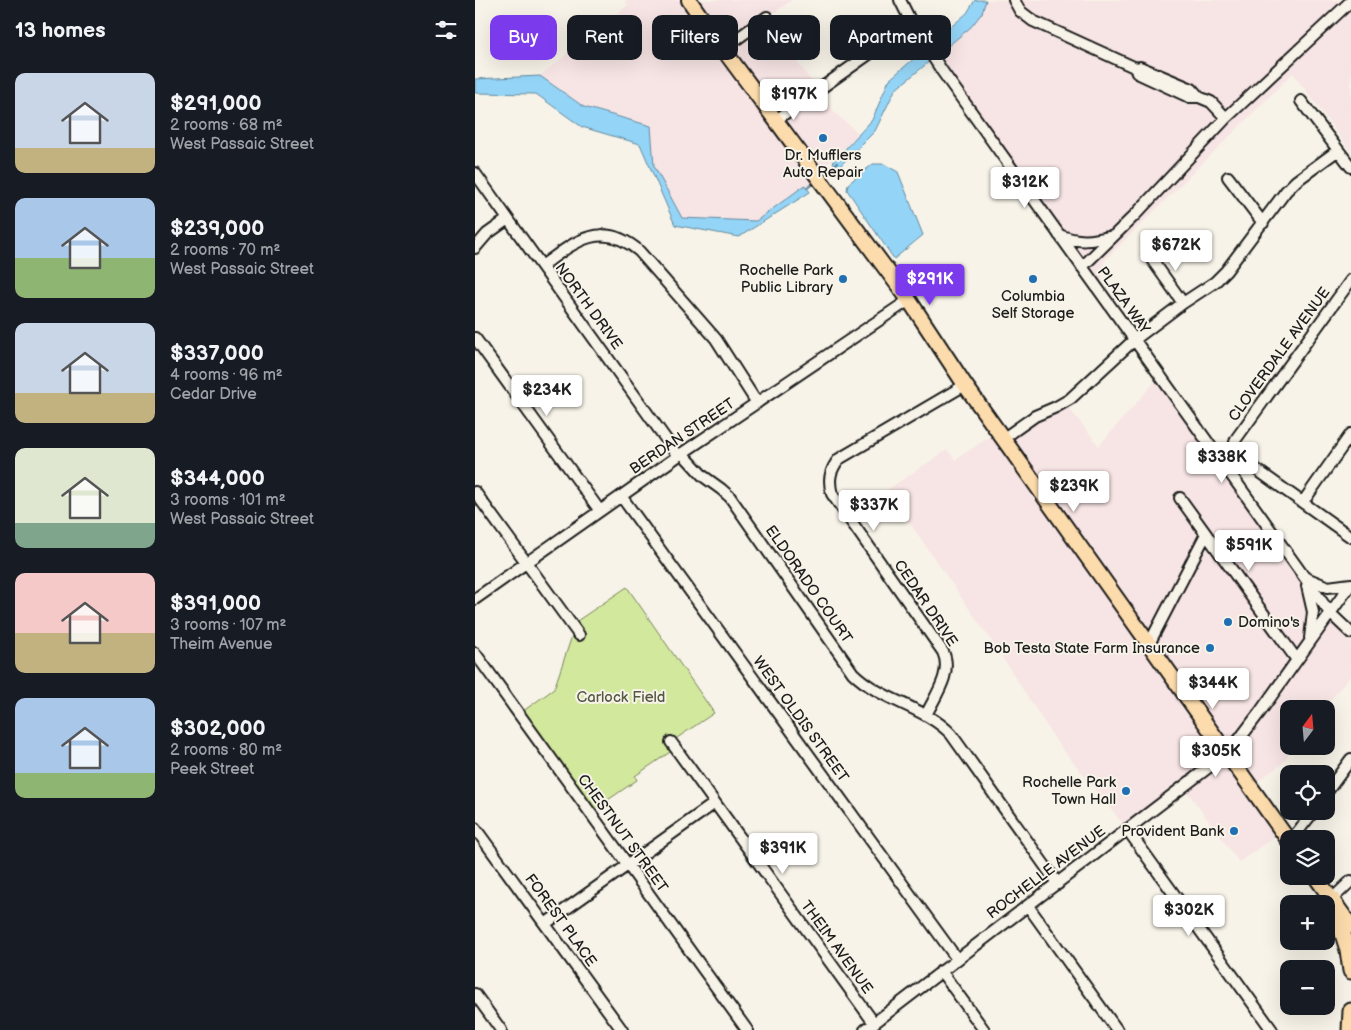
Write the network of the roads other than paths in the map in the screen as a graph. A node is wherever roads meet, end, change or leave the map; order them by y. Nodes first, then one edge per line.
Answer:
1 (689, 0) edge
2 (901, 0) edge
3 (1015, 0) edge
4 (1351, 1) edge
5 (699, 15) edge
6 (731, 60) edge
7 (861, 60) edge
8 (1301, 101) dead end
9 (1226, 118) junction
10 (776, 120) junction
11 (1337, 151) junction
12 (1351, 167) edge
13 (475, 173) edge
14 (1228, 177) dead end
15 (508, 219) junction
16 (1263, 223) junction
17 (1059, 235) junction
18 (1114, 236) junction
19 (475, 248) edge
20 (1148, 254) dead end
21 (542, 266) junction
22 (1082, 267) junction
23 (1351, 280) edge
24 (909, 300) junction
25 (1183, 303) junction
26 (475, 338) edge
27 (1135, 340) junction
28 (965, 385) junction
29 (757, 403) junction
30 (1351, 434) edge
31 (1004, 438) junction
32 (680, 454) junction
33 (475, 492) edge
34 (621, 496) junction
35 (1180, 498) dead end
36 (1303, 502) junction
37 (600, 511) junction
38 (1206, 534) junction
39 (1351, 537) edge
40 (526, 563) junction
41 (1305, 578) junction
42 (1351, 584) edge
43 (475, 599) edge
44 (1330, 613) junction
45 (1351, 633) edge
46 (579, 635) dead end
47 (1310, 641) junction
48 (1149, 644) junction
49 (475, 653) edge
50 (1297, 660) junction
51 (926, 715) junction
52 (671, 742) dead end
53 (1226, 754) junction
54 (1351, 759) edge
55 (1335, 781) edge
56 (715, 803) junction
57 (1306, 820) edge
58 (475, 828) edge
59 (1127, 829) junction
60 (1283, 830) edge
61 (1298, 830) edge
62 (628, 865) junction
63 (1351, 881) edge
64 (1058, 884) junction
65 (1335, 895) edge
66 (1335, 904) edge
67 (1028, 906) junction
68 (1335, 911) edge
69 (545, 924) junction
70 (1351, 926) edge
71 (957, 959) junction
72 (941, 971) junction
73 (1351, 971) edge
74 (475, 994) edge
75 (1351, 1010) edge
76 (874, 1023) junction
77 (501, 1030) edge
78 (622, 1030) edge
79 (747, 1030) edge
80 (865, 1030) edge
81 (984, 1030) edge
82 (1117, 1030) edge
83 (1272, 1030) edge
84 (1350, 1030) edge

1 - 5 main road
2 - 17 street, PLAZA WAY
3 - 9 street
4 - 9 street
6 - 10 main road
7 - 10 street
8 - 11 street
9 - 18 street
10 - 24 main road
11 - 12 street
11 - 16 street
13 - 15 street, NORTH DRIVE
14 - 16 street
15 - 19 street
15 - 21 street, NORTH DRIVE
16 - 25 street
17 - 18 street
17 - 22 street, PLAZA WAY
18 - 22 street
20 - 25 street
21 - 29 street
21 - 32 street, NORTH DRIVE
22 - 27 street, PLAZA WAY
23 - 36 street, CLOVERDALE AVENUE
24 - 28 main road
24 - 29 street, BERDAN STREET
25 - 27 street
26 - 37 street
27 - 31 street
27 - 41 street, PLAZA WAY
28 - 31 main road
28 - 51 street, CEDAR DRIVE
29 - 32 street, BERDAN STREET
30 - 36 street
31 - 48 main road
32 - 34 street, BERDAN STREET
32 - 51 street, ELDORADO COURT
33 - 40 street
34 - 37 street, BERDAN STREET
34 - 71 street, WEST OLDIS STREET
35 - 38 street
36 - 39 street
37 - 40 street, BERDAN STREET
38 - 48 street
38 - 50 street
40 - 43 street, BERDAN STREET
40 - 46 street
41 - 42 street
41 - 44 street, PLAZA WAY
41 - 47 street
42 - 44 street, ROCHELLE AVENUE
44 - 45 street, PLAZA WAY
44 - 47 street, ROCHELLE AVENUE
47 - 50 street, ROCHELLE AVENUE
48 - 53 main road
49 - 62 street, CHESTNUT STREET
50 - 53 street, ROCHELLE AVENUE
51 - 64 street, ELDORADO COURT
52 - 56 street, THEIM AVENUE
53 - 59 street, ROCHELLE AVENUE
53 - 60 main road
54 - 55 street
56 - 62 street
56 - 76 street, THEIM AVENUE
57 - 61 street
58 - 69 street, FOREST PLACE
59 - 64 street, ROCHELLE AVENUE
59 - 83 street
62 - 69 street
62 - 79 street, CHESTNUT STREET
63 - 65 street
64 - 67 street, ROCHELLE AVENUE
66 - 70 main road
67 - 71 street, ROCHELLE AVENUE
67 - 82 street
68 - 73 highway
69 - 78 street, FOREST PLACE
71 - 72 street, ROCHELLE AVENUE
72 - 76 street, ROCHELLE AVENUE
72 - 81 street
74 - 77 street
75 - 84 highway
76 - 80 street, ROCHELLE AVENUE

